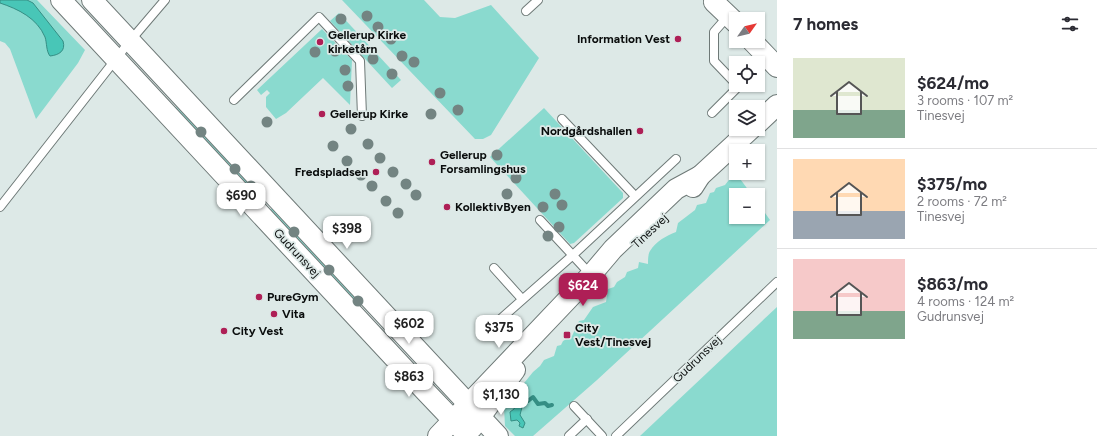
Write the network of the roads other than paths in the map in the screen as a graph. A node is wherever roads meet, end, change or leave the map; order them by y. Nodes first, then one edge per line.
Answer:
1 (61, 0) edge
2 (92, 0) edge
3 (165, 0) edge
4 (538, 0) edge
5 (713, 0) edge
6 (526, 11) dead end
7 (729, 16) edge
8 (729, 21) edge
9 (130, 41) junction
10 (759, 48) edge
11 (116, 59) junction
12 (777, 67) edge
13 (729, 77) edge
14 (733, 92) edge
15 (234, 100) dead end
16 (777, 105) edge
17 (712, 112) dead end
18 (362, 116) dead end
19 (765, 116) edge
20 (562, 119) dead end
21 (743, 136) edge
22 (676, 159) dead end
23 (273, 194) junction
24 (635, 196) junction
25 (0, 207) edge
26 (256, 210) junction
27 (540, 220) dead end
28 (573, 255) junction
29 (494, 268) dead end
30 (591, 276) junction
31 (777, 282) edge
32 (522, 299) junction
33 (487, 330) dead end
34 (428, 349) junction
35 (405, 370) junction
36 (574, 406) dead end
37 (475, 411) junction
38 (587, 419) junction
39 (453, 421) junction
40 (438, 436) edge
41 (467, 436) edge
42 (498, 436) edge
43 (569, 436) edge
44 (602, 436) edge
45 (616, 436) edge

1 - 11 street, Gudrunsvej
2 - 9 street, Gudrunsvej
3 - 9 lane
4 - 6 lane
5 - 7 street
8 - 13 lane
9 - 11 lane
9 - 23 street, Gudrunsvej
10 - 12 street
11 - 25 lane
11 - 26 street, Gudrunsvej
14 - 17 lane
15 - 18 lane
16 - 19 street
20 - 24 lane
21 - 30 street, Tinesvej
22 - 24 lane
23 - 26 street
23 - 34 street, Gudrunsvej
24 - 28 lane
26 - 35 street, Gudrunsvej
27 - 28 lane
28 - 30 lane
28 - 32 lane
29 - 32 lane
30 - 37 street, Tinesvej
31 - 45 lane, Gudrunsvej
32 - 33 lane
34 - 35 street
34 - 37 street, Gudrunsvej
35 - 39 street, Gudrunsvej
36 - 38 lane
37 - 39 street, Tinesvej
37 - 41 street, Tinesvej
37 - 42 street, Gudrunsvej
38 - 43 lane
38 - 44 lane
39 - 40 street, Tinesvej
39 - 41 street, Gudrunsvej

